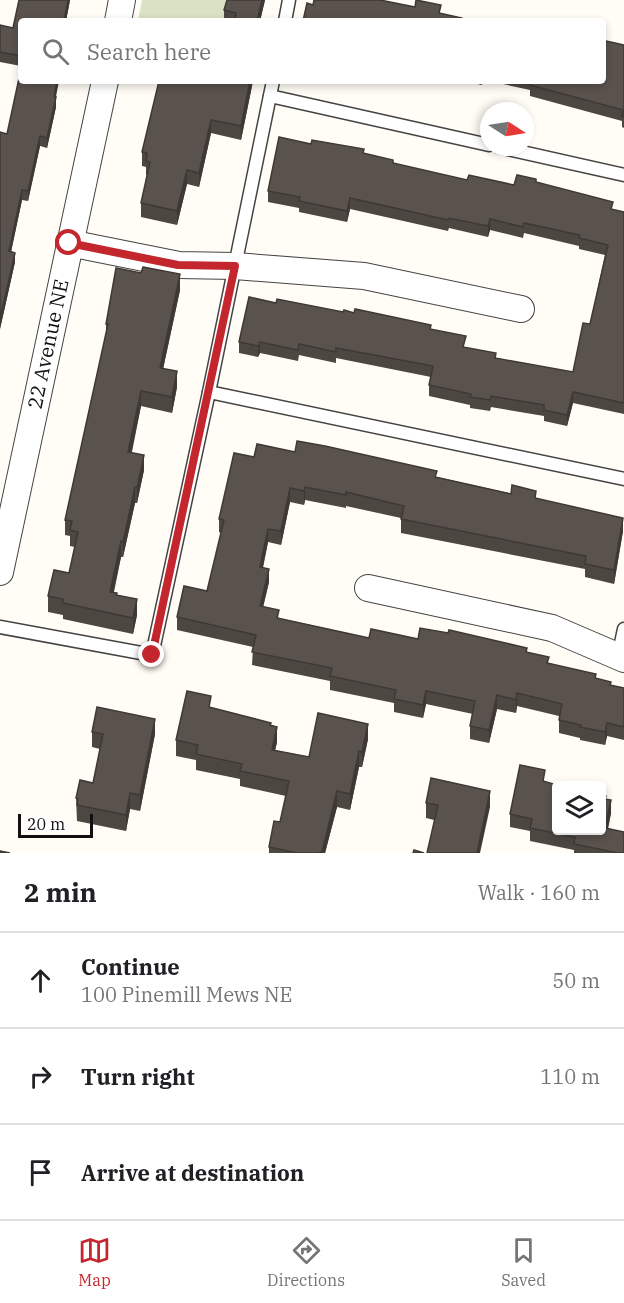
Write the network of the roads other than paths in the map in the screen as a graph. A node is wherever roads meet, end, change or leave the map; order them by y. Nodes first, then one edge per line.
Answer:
1 (122, 0) edge
2 (289, 0) edge
3 (119, 18) edge
4 (286, 18) edge
5 (104, 84) edge
6 (272, 84) edge
7 (270, 96) junction
8 (480, 143) edge
9 (534, 155) edge
10 (624, 175) edge
11 (69, 243) junction
12 (235, 266) junction
13 (521, 309) dead end
14 (209, 392) junction
15 (624, 479) edge
16 (0, 572) edge
17 (368, 588) dead end
18 (0, 627) edge
19 (624, 629) edge
20 (621, 658) edge

1 - 3 street
2 - 4 lane
5 - 11 street, 22 Avenue NE
6 - 7 lane
7 - 8 lane
7 - 12 lane
9 - 10 lane
11 - 12 street
11 - 16 street, 22 Avenue NE
12 - 13 street
12 - 14 lane
14 - 15 lane
14 - 18 lane
17 - 20 street
19 - 20 lane

